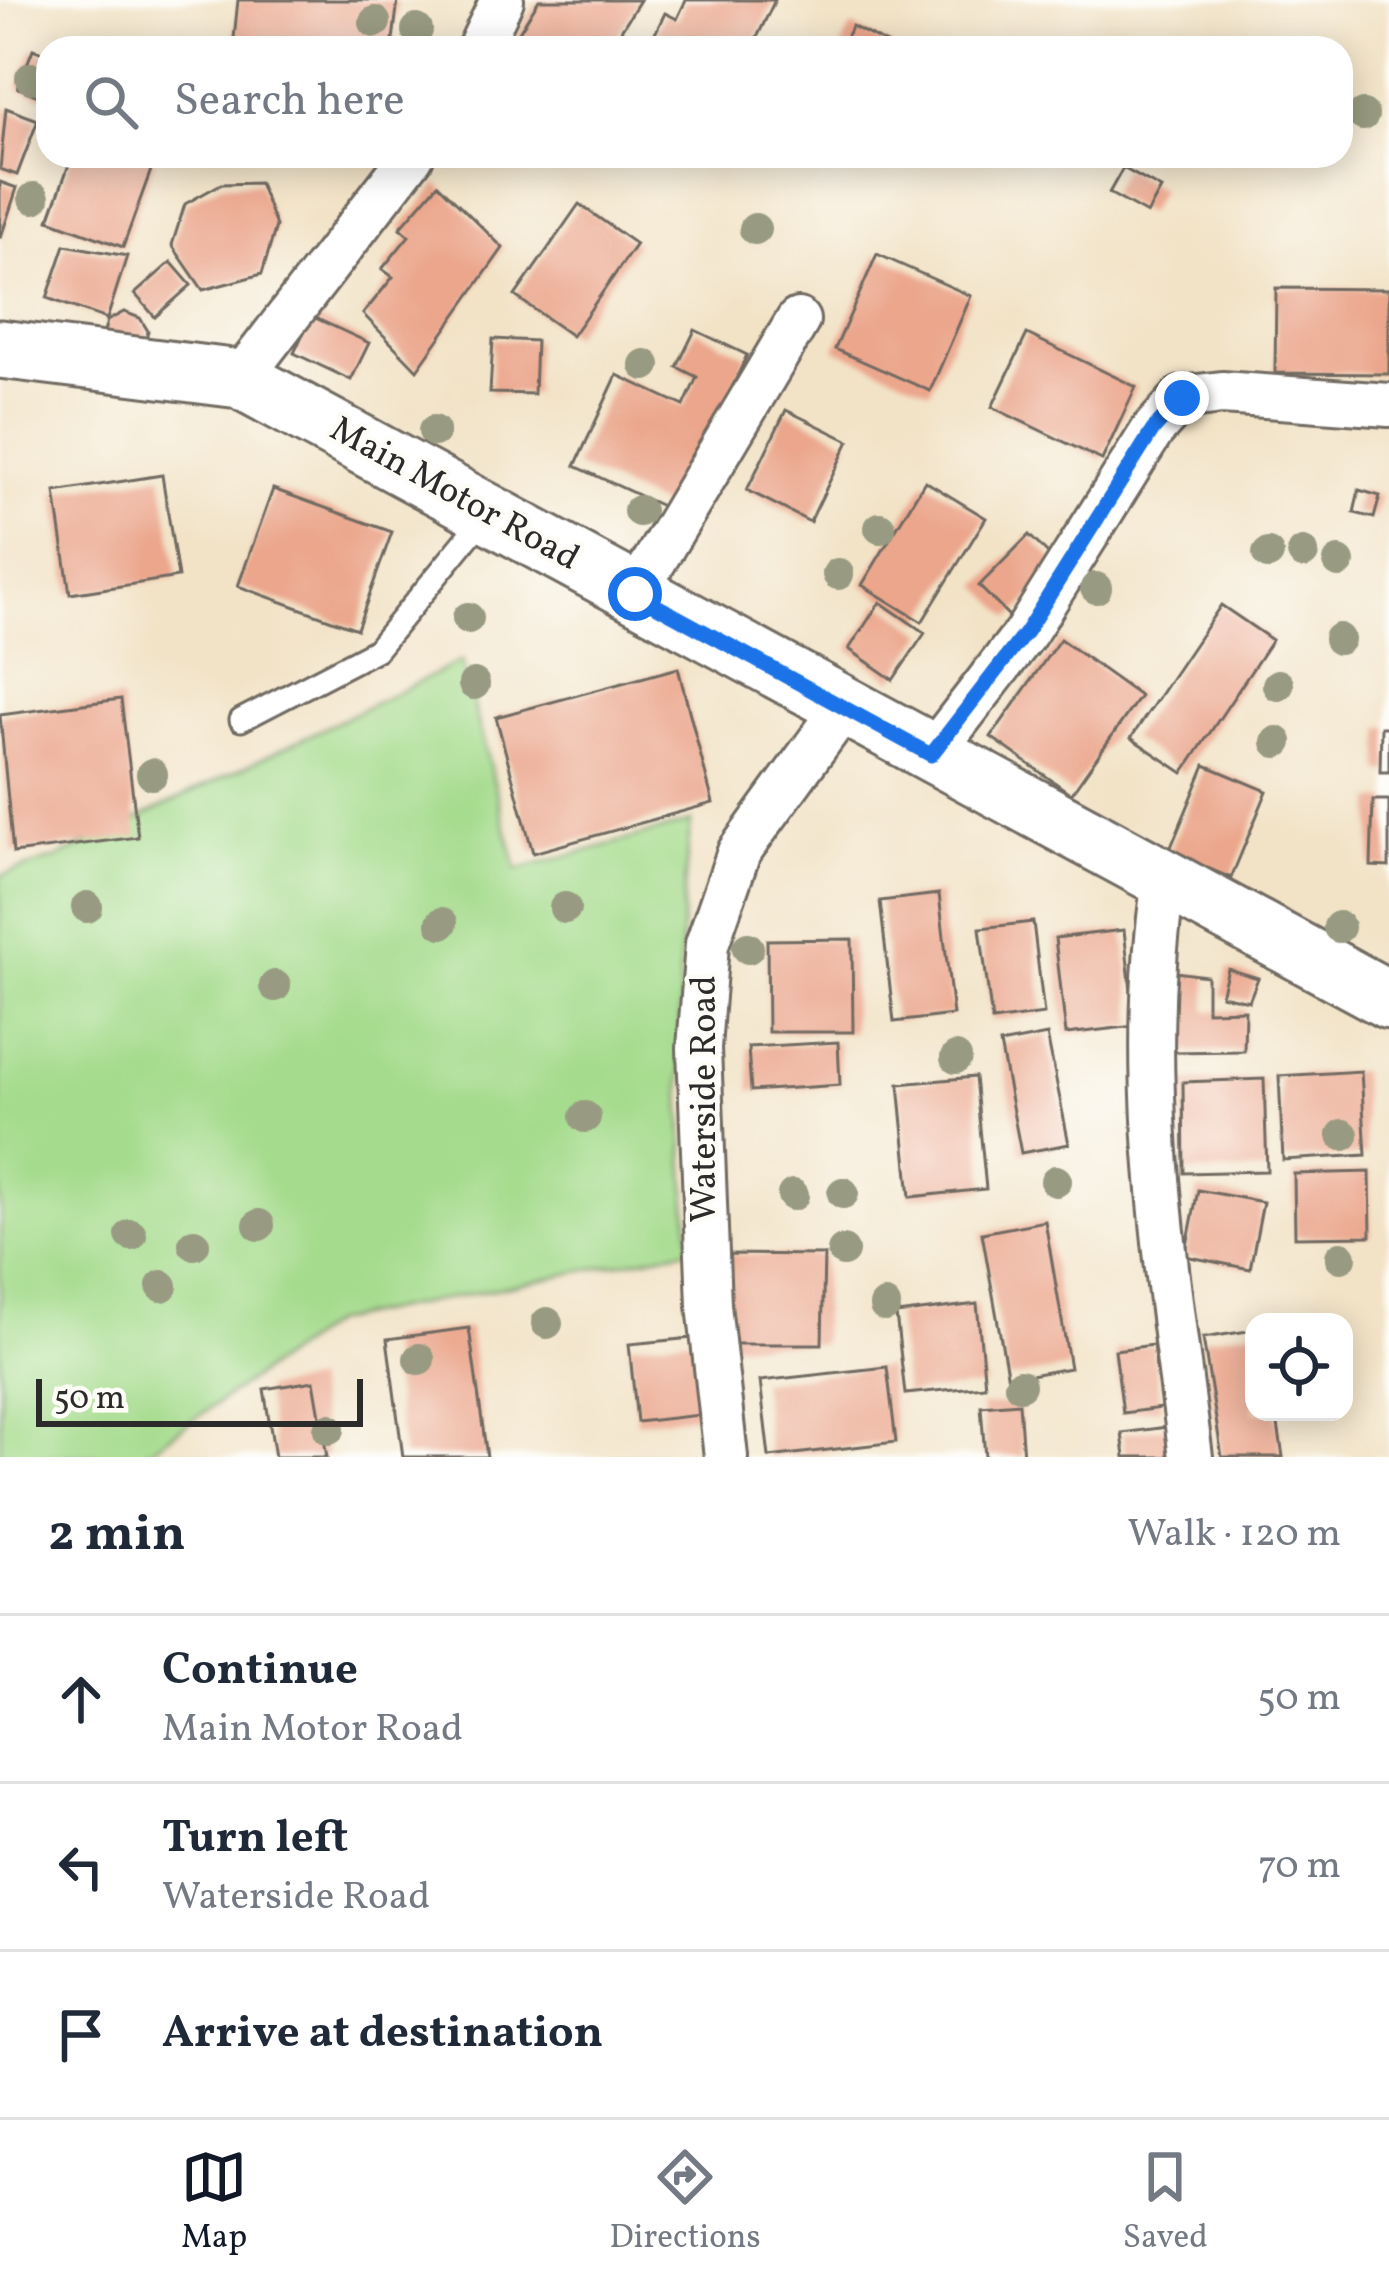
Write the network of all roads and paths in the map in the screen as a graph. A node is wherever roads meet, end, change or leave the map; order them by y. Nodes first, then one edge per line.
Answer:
1 (502, 0) edge
2 (485, 36) edge
3 (403, 168) edge
4 (798, 320) dead end
5 (0, 349) edge
6 (240, 379) junction
7 (1389, 406) edge
8 (488, 513) junction
9 (635, 594) junction
10 (844, 707) junction
11 (241, 720) dead end
12 (931, 755) junction
13 (1164, 881) junction
14 (1389, 1000) edge
15 (726, 1457) edge
16 (1191, 1457) edge

1 - 2 street
3 - 6 street
4 - 9 street
5 - 6 main road, Main Motor Road
6 - 8 main road, Main Motor Road
7 - 12 street
8 - 9 main road, Main Motor Road
8 - 11 lane
9 - 10 main road, Main Motor Road
10 - 12 main road, Main Motor Road
10 - 15 street, Waterside Road
12 - 13 main road, Main Motor Road
13 - 14 main road, Main Motor Road
13 - 16 street

